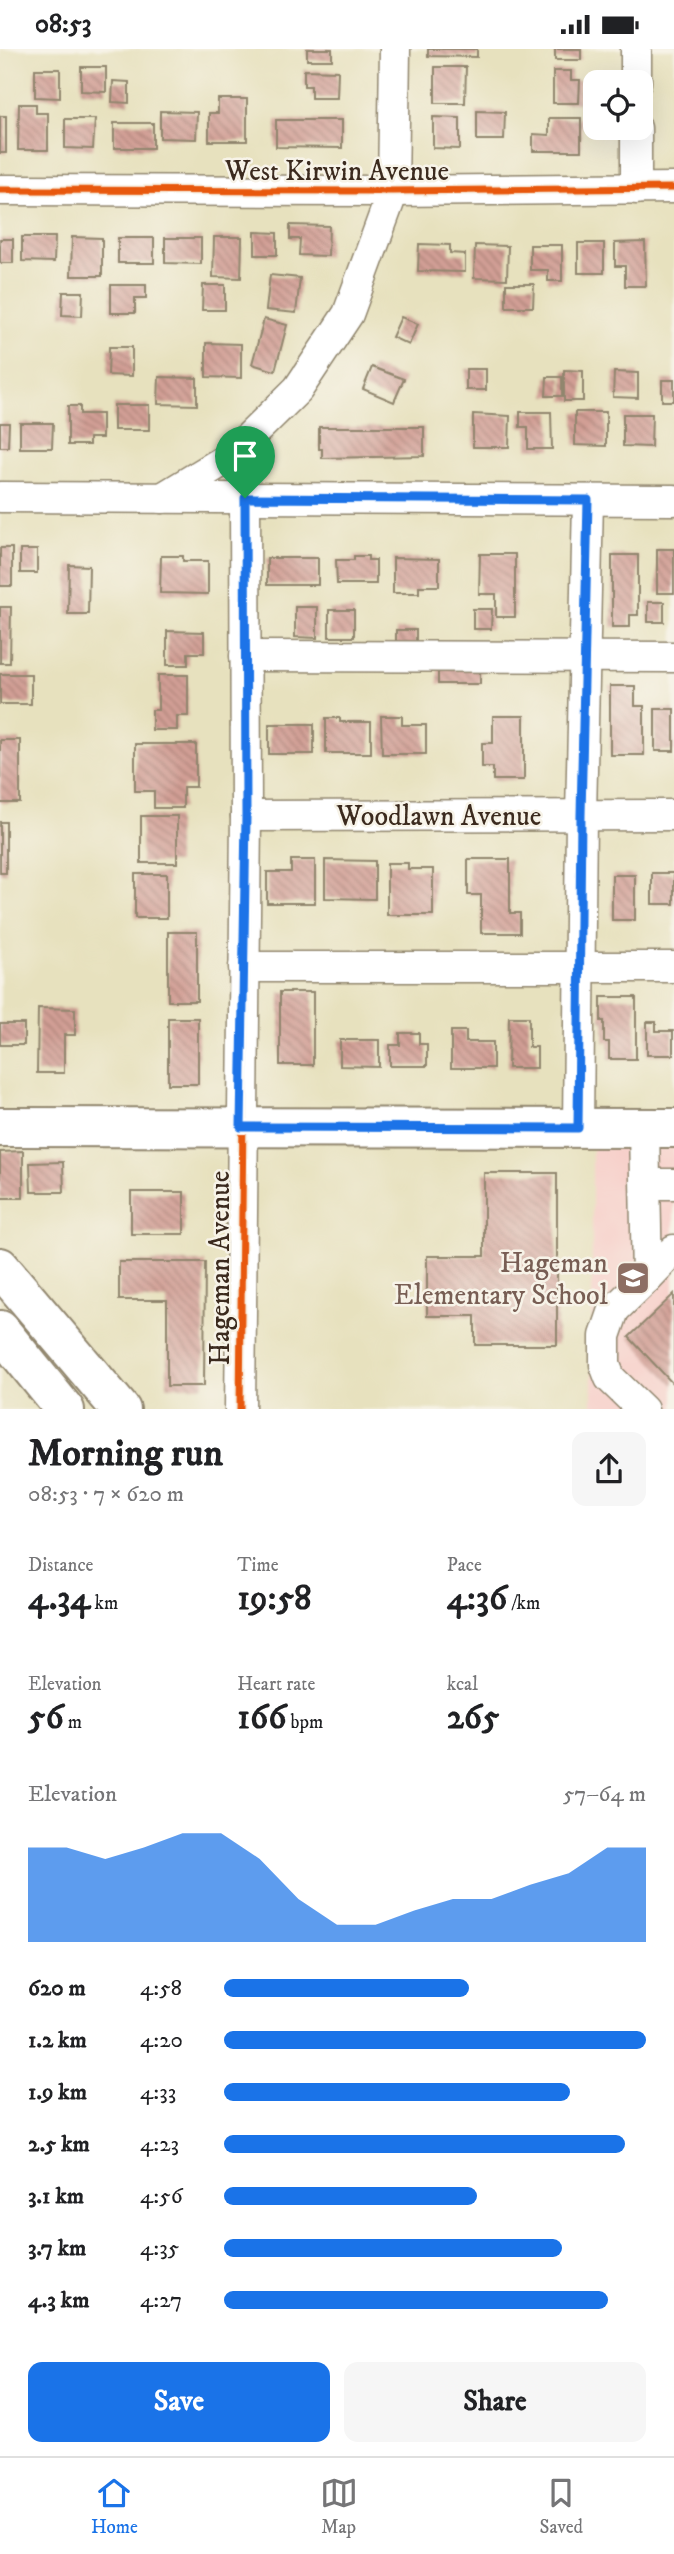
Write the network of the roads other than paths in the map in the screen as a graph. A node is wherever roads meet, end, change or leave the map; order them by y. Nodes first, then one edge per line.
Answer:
1 (394, 49) edge
2 (636, 49) edge
3 (636, 70) edge
4 (636, 140) edge
5 (636, 188) junction
6 (674, 188) edge
7 (0, 190) edge
8 (393, 191) junction
9 (0, 497) edge
10 (162, 498) junction
11 (245, 498) junction
12 (588, 500) junction
13 (674, 501) edge
14 (245, 656) junction
15 (584, 657) junction
16 (674, 657) edge
17 (581, 815) junction
18 (674, 815) edge
19 (246, 816) junction
20 (243, 967) junction
21 (674, 967) edge
22 (580, 969) junction
23 (0, 1127) edge
24 (241, 1127) junction
25 (578, 1128) junction
26 (659, 1128) edge
27 (660, 1184) edge
28 (674, 1250) edge
29 (0, 1267) edge
30 (648, 1277) junction
31 (0, 1330) edge
32 (116, 1408) edge
33 (65, 1409) edge
34 (240, 1409) edge
35 (643, 1409) edge

1 - 8 street
2 - 3 street
4 - 5 street
5 - 6 street, West Kirwin Avenue
5 - 8 street, West Kirwin Avenue
7 - 8 street, West Kirwin Avenue
8 - 10 street
9 - 10 street
10 - 11 street
11 - 12 street
11 - 14 street, Hageman Avenue
12 - 13 street
12 - 15 street
14 - 15 street
14 - 19 street, Hageman Avenue
15 - 16 street
15 - 17 street
17 - 18 street, Woodlawn Avenue
17 - 19 street, Woodlawn Avenue
17 - 22 street
19 - 20 street, Hageman Avenue
20 - 22 street
20 - 24 street, Hageman Avenue
21 - 22 street
22 - 25 street
23 - 24 main road
24 - 25 main road
24 - 34 street, Hageman Avenue
25 - 26 main road
26 - 27 street
27 - 30 street
28 - 30 street
29 - 32 main road
30 - 35 street
31 - 33 main road

